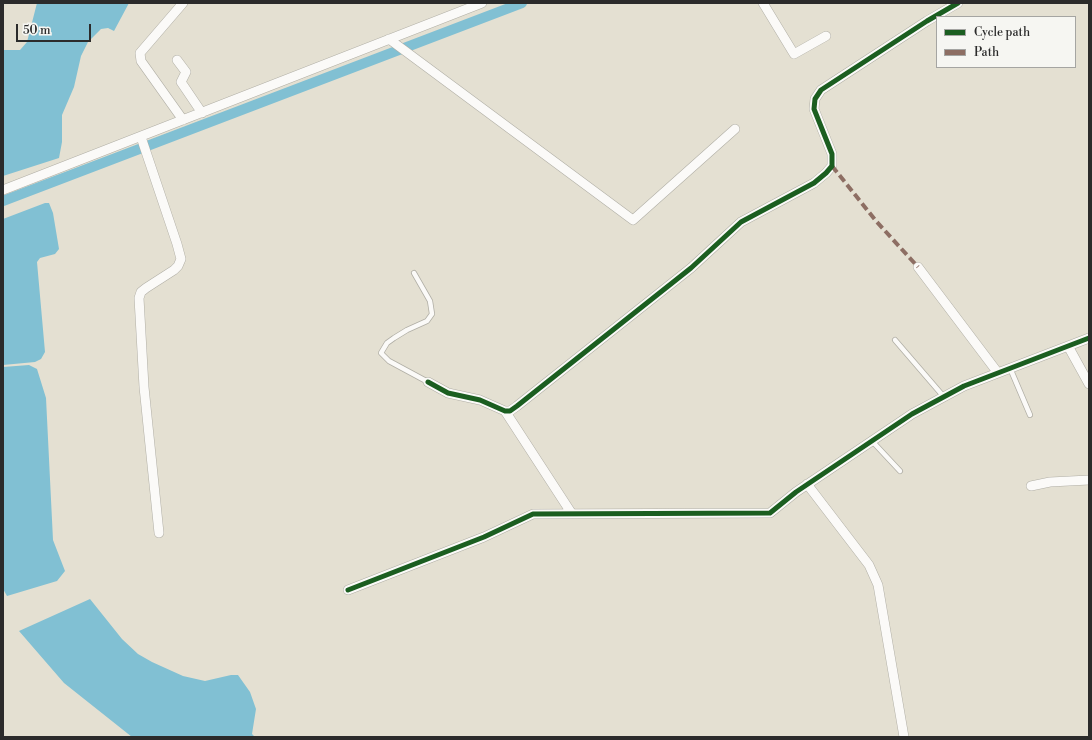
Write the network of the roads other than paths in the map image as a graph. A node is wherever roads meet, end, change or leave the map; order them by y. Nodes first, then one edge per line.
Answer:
1 (183, 3) edge
2 (482, 3) edge
3 (764, 3) edge
4 (958, 3) edge
5 (826, 36) dead end
6 (389, 40) junction
7 (177, 60) dead end
8 (202, 113) junction
9 (183, 120) junction
10 (735, 129) dead end
11 (142, 140) junction
12 (3, 190) edge
13 (918, 267) dead end
14 (414, 273) dead end
15 (1089, 338) edge
16 (895, 340) dead end
17 (1068, 346) junction
18 (1010, 368) junction
19 (998, 373) junction
20 (428, 382) joint
21 (1089, 384) edge
22 (944, 397) junction
23 (505, 411) junction
24 (1030, 415) dead end
25 (872, 441) junction
26 (900, 471) dead end
27 (1089, 480) edge
28 (807, 484) junction
29 (1030, 486) dead end
30 (572, 514) junction
31 (159, 533) dead end
32 (348, 590) dead end
33 (904, 737) edge

1 - 9 street
2 - 6 street
3 - 5 street
4 - 23 street
6 - 8 street
6 - 10 street
7 - 8 street
8 - 9 street
9 - 11 street
11 - 12 street
11 - 31 street
13 - 19 street
14 - 20 lane
15 - 17 street
16 - 22 lane
17 - 18 street
17 - 21 street
18 - 19 street
18 - 24 lane
19 - 22 street
20 - 23 street
22 - 25 street
23 - 30 street
25 - 26 lane
25 - 28 street
27 - 29 street
28 - 30 street
28 - 33 street
30 - 32 street

